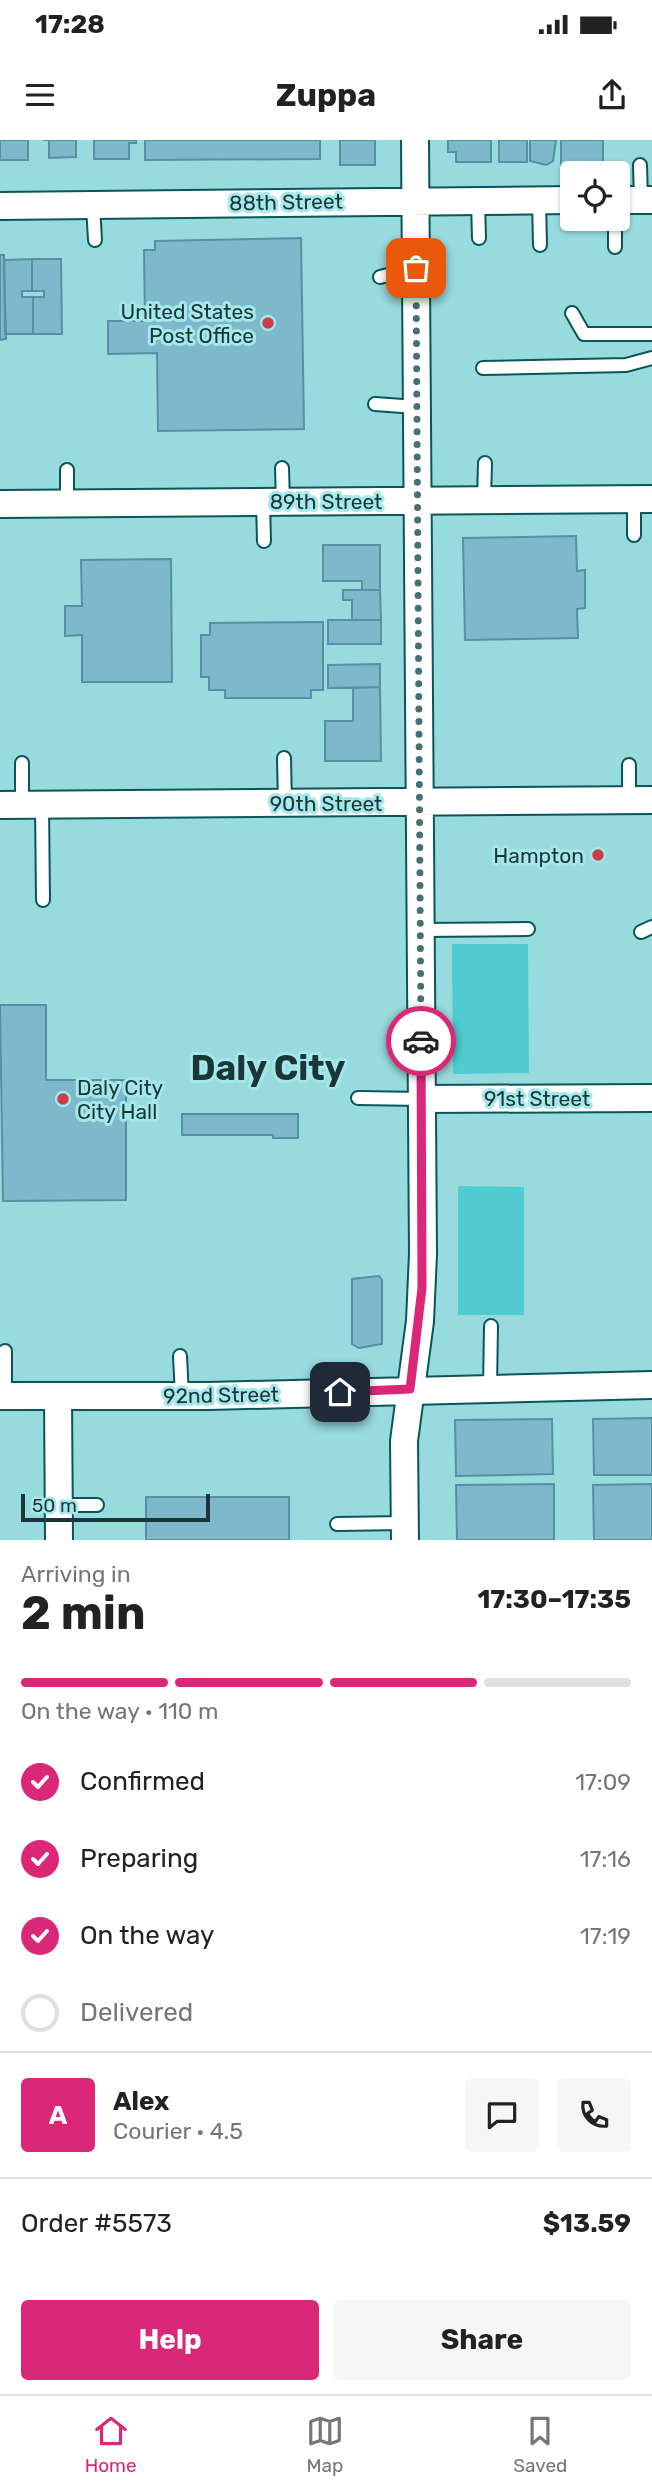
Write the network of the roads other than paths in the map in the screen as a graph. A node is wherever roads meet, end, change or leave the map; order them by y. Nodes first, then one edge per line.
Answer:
1 (415, 140) edge
2 (640, 165) dead end
3 (539, 200) junction
4 (560, 200) edge
5 (637, 200) edge
6 (415, 201) junction
7 (478, 201) junction
8 (93, 205) junction
9 (0, 206) edge
10 (615, 231) edge
11 (479, 239) dead end
12 (95, 240) dead end
13 (540, 245) dead end
14 (615, 247) dead end
15 (416, 268) junction
16 (380, 277) dead end
17 (572, 313) dead end
18 (652, 334) edge
19 (652, 358) edge
20 (483, 368) dead end
21 (375, 404) dead end
22 (416, 407) junction
23 (485, 463) dead end
24 (282, 468) dead end
25 (67, 470) dead end
26 (643, 499) edge
27 (484, 500) junction
28 (417, 501) junction
29 (272, 502) junction
30 (0, 504) edge
31 (67, 504) junction
32 (634, 535) dead end
33 (264, 541) dead end
34 (284, 758) dead end
35 (22, 763) dead end
36 (629, 765) dead end
37 (640, 800) edge
38 (421, 802) junction
39 (285, 803) junction
40 (21, 805) edge
41 (43, 900) dead end
42 (528, 929) dead end
43 (421, 930) junction
44 (358, 1098) dead end
45 (652, 1098) edge
46 (422, 1099) junction
47 (491, 1326) dead end
48 (5, 1351) dead end
49 (180, 1356) dead end
50 (652, 1385) edge
51 (490, 1388) junction
52 (410, 1389) junction
53 (2, 1396) edge
54 (58, 1396) junction
55 (182, 1396) junction
56 (97, 1504) dead end
57 (59, 1505) junction
58 (337, 1524) dead end
59 (405, 1532) edge
60 (60, 1540) edge

1 - 6 street
2 - 5 lane
3 - 4 street, 88th Street
3 - 7 street, 88th Street
3 - 13 lane
6 - 7 street, 88th Street
6 - 8 street, 88th Street
6 - 15 street
7 - 11 lane
8 - 9 street, 88th Street
8 - 12 lane
10 - 14 lane
15 - 16 lane
15 - 22 street
17 - 18 lane
19 - 20 lane
21 - 22 lane
22 - 28 street
23 - 27 lane
24 - 29 lane
25 - 31 lane
26 - 27 street, 89th Street
26 - 32 lane
27 - 28 street, 89th Street
28 - 29 street, 89th Street
28 - 38 street
29 - 31 street, 89th Street
29 - 33 lane
30 - 31 street, 89th Street
34 - 39 lane
35 - 40 lane
36 - 37 lane
37 - 38 street, 90th Street
38 - 39 street, 90th Street
38 - 43 street
39 - 40 street, 90th Street
40 - 41 lane
42 - 43 lane
43 - 46 street
44 - 46 lane
45 - 46 street, 91st Street
46 - 52 street
47 - 51 lane
48 - 53 lane
49 - 55 lane
50 - 51 street, 92nd Street
51 - 52 street, 92nd Street
52 - 55 street, 92nd Street
52 - 59 street
53 - 54 street, 92nd Street
54 - 55 street, 92nd Street
54 - 57 street
56 - 57 lane
57 - 60 street
58 - 59 lane

